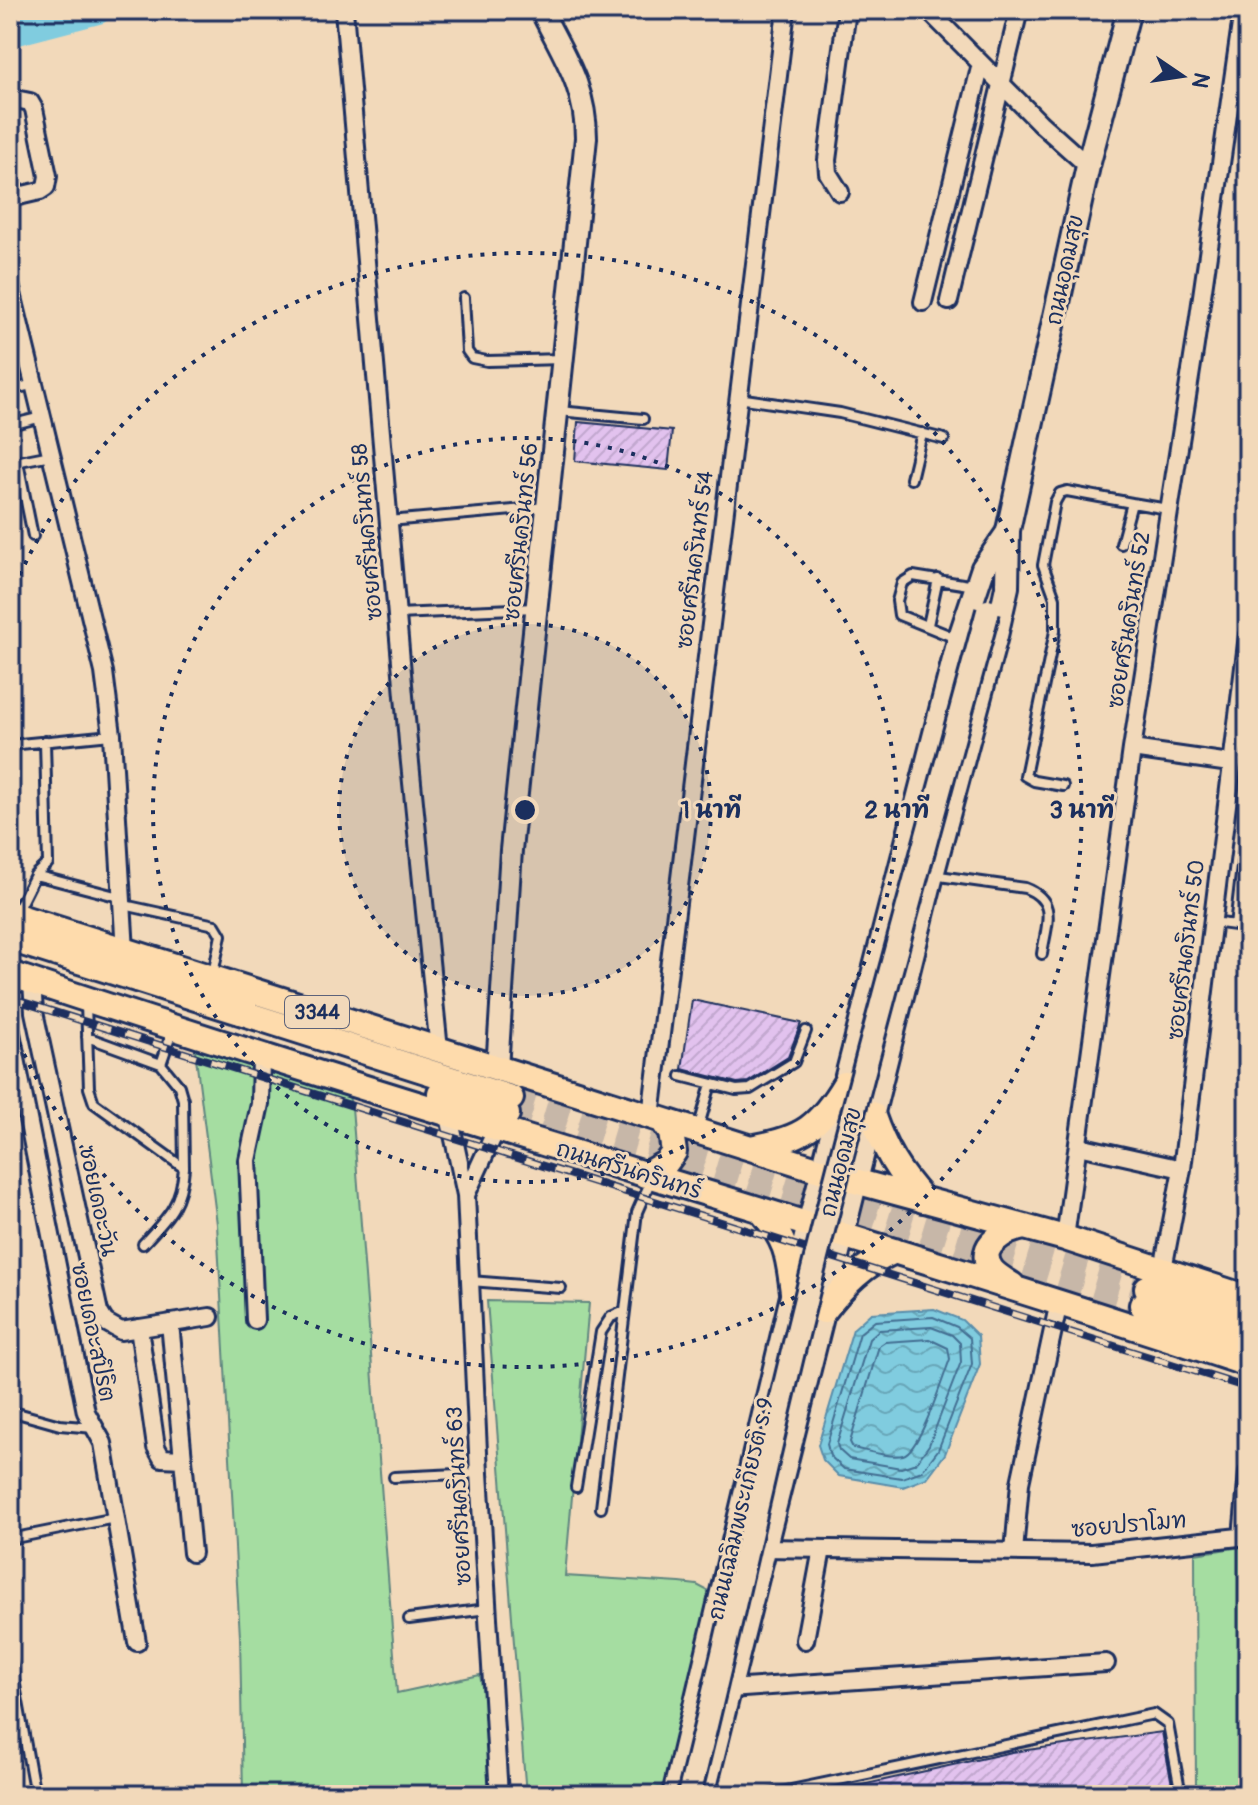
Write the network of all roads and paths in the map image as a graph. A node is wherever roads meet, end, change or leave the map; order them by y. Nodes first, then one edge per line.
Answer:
1 (344, 10) edge
2 (541, 10) edge
3 (786, 10) edge
4 (847, 10) edge
5 (928, 10) edge
6 (1019, 10) edge
7 (1129, 10) edge
8 (1243, 10) edge
9 (981, 64) junction
10 (1002, 86) junction
11 (10, 98) edge
12 (1088, 166) junction
13 (840, 192) dead end
14 (10, 198) edge
15 (10, 285) edge
16 (464, 298) dead end
17 (949, 301) dead end
18 (923, 302) dead end
19 (12, 304) edge
20 (563, 359) junction
21 (35, 384) junction
22 (10, 390) edge
23 (737, 398) junction
24 (558, 411) junction
25 (43, 417) junction
26 (643, 419) dead end
27 (10, 425) edge
28 (922, 433) junction
29 (944, 439) dead end
30 (52, 454) junction
31 (14, 462) edge
32 (911, 479) dead end
33 (1132, 503) junction
34 (548, 507) junction
35 (1168, 509) junction
36 (388, 521) junction
37 (1008, 532) junction
38 (33, 536) dead end
39 (1121, 544) dead end
40 (938, 579) junction
41 (976, 586) junction
42 (537, 608) junction
43 (397, 614) junction
44 (928, 625) junction
45 (1248, 635) edge
46 (959, 640) junction
47 (112, 735) junction
48 (45, 741) junction
49 (10, 745) edge
50 (1132, 749) junction
51 (1230, 763) junction
52 (1063, 786) dead end
53 (1248, 816) edge
54 (35, 875) junction
55 (932, 875) junction
56 (123, 902) junction
57 (12, 922) edge
58 (1211, 922) junction
59 (125, 951) junction
60 (878, 953) junction
61 (1042, 954) dead end
62 (10, 955) edge
63 (910, 962) junction
64 (21, 978) edge
65 (213, 978) junction
66 (86, 999) junction
67 (174, 1027) junction
68 (10, 1028) edge
69 (806, 1031) dead end
70 (87, 1037) junction
71 (439, 1050) junction
72 (261, 1056) junction
73 (161, 1064) junction
74 (497, 1069) junction
75 (681, 1076) dead end
76 (711, 1084) junction
77 (845, 1084) junction
78 (505, 1114) junction
79 (872, 1114) junction
80 (449, 1116) junction
81 (656, 1118) junction
82 (698, 1131) junction
83 (1079, 1146) junction
84 (752, 1148) junction
85 (184, 1168) junction
86 (1182, 1169) junction
87 (822, 1171) junction
88 (648, 1176) junction
89 (855, 1181) junction
90 (466, 1195) junction
91 (923, 1200) junction
92 (761, 1211) junction
93 (809, 1224) junction
94 (1025, 1227) junction
95 (843, 1234) junction
96 (1065, 1238) junction
97 (143, 1244) dead end
98 (895, 1251) junction
99 (470, 1281) junction
100 (1013, 1287) junction
101 (1151, 1287) junction
102 (561, 1288) dead end
103 (793, 1292) junction
104 (1248, 1298) edge
105 (1059, 1302) junction
106 (625, 1311) junction
107 (824, 1311) junction
108 (210, 1317) dead end
109 (255, 1320) dead end
110 (1248, 1320) edge
111 (170, 1323) junction
112 (139, 1328) junction
113 (1248, 1339) edge
114 (776, 1364) junction
115 (1248, 1364) edge
116 (809, 1371) junction
117 (10, 1411) edge
118 (94, 1428) junction
119 (183, 1459) junction
120 (479, 1473) junction
121 (1248, 1473) edge
122 (394, 1477) dead end
123 (576, 1487) dead end
124 (601, 1508) dead end
125 (115, 1518) junction
126 (10, 1539) edge
127 (1246, 1539) edge
128 (764, 1548) junction
129 (822, 1549) junction
130 (1014, 1552) junction
131 (192, 1553) dead end
132 (487, 1609) junction
133 (409, 1619) dead end
134 (805, 1640) dead end
135 (137, 1642) dead end
136 (10, 1658) edge
137 (1106, 1663) dead end
138 (729, 1689) junction
139 (674, 1794) edge
140 (35, 1795) edge
141 (499, 1795) edge
142 (666, 1795) edge
143 (689, 1795) edge
144 (703, 1795) edge
145 (767, 1795) edge
146 (1181, 1795) edge

1 - 36 street, ซอยศรีนครินทร์ 58
2 - 20 street, ซอยศรีนครินทร์ 56
3 - 23 street, ซอยศรีนครินทร์ 54
4 - 13 street
5 - 9 street
6 - 10 street
7 - 12 main road, ถนนอุดมสุข
8 - 35 street, ซอยศรีนครินทร์ 52
9 - 10 street
9 - 18 street
10 - 12 street
10 - 17 street
11 - 14 street
12 - 37 main road, ถนนอุดมสุข
15 - 19 street
16 - 20 lane
19 - 21 street
20 - 24 street, ซอยศรีนครินทร์ 56
21 - 22 lane
21 - 25 street
23 - 28 lane
23 - 81 street, ซอยศรีนครินทร์ 54
24 - 26 lane
24 - 34 street, ซอยศรีนครินทร์ 56
25 - 27 lane
25 - 30 street
28 - 29 lane
28 - 32 lane
30 - 31 lane
30 - 47 street
31 - 38 lane
33 - 35 lane
33 - 39 lane
33 - 52 lane
34 - 36 lane
34 - 42 street, ซอยศรีนครินทร์ 56
35 - 50 street, ซอยศรีนครินทร์ 52
36 - 43 street, ซอยศรีนครินทร์ 58
37 - 41 main road, ถนนอุดมสุข
37 - 55 main road, ถนนอุดมสุข
37 - 143 main road, ถนนอุดมสุข, bridge
40 - 41 lane
40 - 44 lane
40 - 44 lane
41 - 46 main road, ถนนอุดมสุข
42 - 43 lane
42 - 74 street, ซอยศรีนครินทร์ 56
43 - 71 street, ซอยศรีนครินทร์ 58
44 - 46 lane
45 - 51 street, ซอยศรีนครินทร์ 50
46 - 60 main road, ถนนอุดมสุข
47 - 48 lane
47 - 56 street
48 - 49 lane
48 - 54 lane
50 - 51 street
50 - 83 street, ซอยศรีนครินทร์ 52
51 - 58 street, ซอยศรีนครินทร์ 50
53 - 58 lane
54 - 56 lane
54 - 57 lane
55 - 61 lane
55 - 63 main road, ถนนอุดมสุข
56 - 59 street
56 - 65 lane
57 - 59 main road, 3344
57 - 78 main road, ถนนศรีนครินทร์ / 3344
58 - 86 street, ซอยศรีนครินทร์ 50
59 - 65 main road, 3344
60 - 63 main road
60 - 77 main road, ถนนอุดมสุข
62 - 78 main road, ถนนศรีนครินทร์ / 3344
63 - 79 main road, ถนนอุดมสุข
64 - 66 main road, ถนนศรีนครินทร์ / 3344
64 - 112 street, ซอยเดอะวัน
65 - 71 main road, 3344
66 - 67 main road, ถนนศรีนครินทร์ / 3344
66 - 70 lane
67 - 72 main road, ถนนศรีนครินทร์ / 3344
67 - 73 lane
68 - 118 street, ซอยเดอะสปิริต
69 - 76 lane
70 - 73 lane
70 - 85 lane
71 - 74 main road, 3344
72 - 80 main road, ถนนศรีนครินทร์ / 3344
72 - 109 street
73 - 85 lane
74 - 81 main road, 3344
75 - 76 lane
76 - 82 lane
77 - 84 main road
77 - 87 main road, ถนนอุดมสุข
78 - 80 main road, ถนนศรีนครินทร์ / 3344
78 - 88 main road, ถนนศรีนครินทร์ / 3344
78 - 90 street, ซอยศรีนครินทร์ 63
79 - 89 main road, ถนนอุดมสุข
79 - 91 main road
80 - 90 street, ซอยศรีนครินทร์ 63
81 - 82 main road
81 - 88 main road
82 - 84 main road
83 - 86 street
83 - 96 street, ซอยศรีนครินทร์ 52
84 - 87 main road
85 - 97 lane
86 - 101 street, ซอยศรีนครินทร์ 50
87 - 89 main road
87 - 93 main road, ถนนอุดมสุข
88 - 92 main road, ถนนศรีนครินทร์
88 - 106 lane
89 - 91 main road
89 - 95 main road, ถนนอุดมสุข
90 - 99 street, ซอยศรีนครินทร์ 63
91 - 94 main road
92 - 93 main road, ถนนศรีนครินทร์
92 - 103 main road
93 - 95 main road, ถนนศรีนครินทร์
93 - 103 main road, ถนนเฉลิมพระเกียรติ ร.9
94 - 96 main road
94 - 100 main road
95 - 98 main road, ถนนศรีนครินทร์
95 - 107 main road, ถนนเฉลิมพระเกียรติ ร.9
96 - 101 main road
98 - 100 main road, ถนนศรีนครินทร์
98 - 107 main road
99 - 102 lane
99 - 120 street, ซอยศรีนครินทร์ 63
100 - 105 main road, ถนนศรีนครินทร์
101 - 104 main road
101 - 110 main road
101 - 113 main road
103 - 114 main road, ถนนเฉลิมพระเกียรติ ร.9
105 - 115 main road, ถนนศรีนครินทร์
105 - 130 street
106 - 123 lane
106 - 124 lane
107 - 116 main road, ถนนเฉลิมพระเกียรติ ร.9
108 - 111 street, ซอยเดอะวัน
111 - 112 street, ซอยเดอะวัน
111 - 119 street
112 - 119 street
114 - 116 main road
114 - 139 main road, ถนนเฉลิมพระเกียรติ ร.9
116 - 128 main road, ถนนเฉลิมพระเกียรติ ร.9
117 - 118 lane
118 - 125 street, ซอยเดอะสปิริต
119 - 131 street
120 - 122 lane
120 - 132 street, ซอยศรีนครินทร์ 63
121 - 127 street
125 - 126 lane
125 - 135 street, ซอยเดอะสปิริต
127 - 130 street, ซอยปราโมท
128 - 129 street, ซอยปราโมท
128 - 138 main road, ถนนเฉลิมพระเกียรติ ร.9
129 - 130 street, ซอยปราโมท
129 - 134 street
132 - 133 lane
132 - 141 street, ซอยศรีนครินทร์ 63
136 - 140 lane
137 - 138 street
138 - 144 main road, ถนนเฉลิมพระเกียรติ ร.9
139 - 142 street
145 - 146 lane

